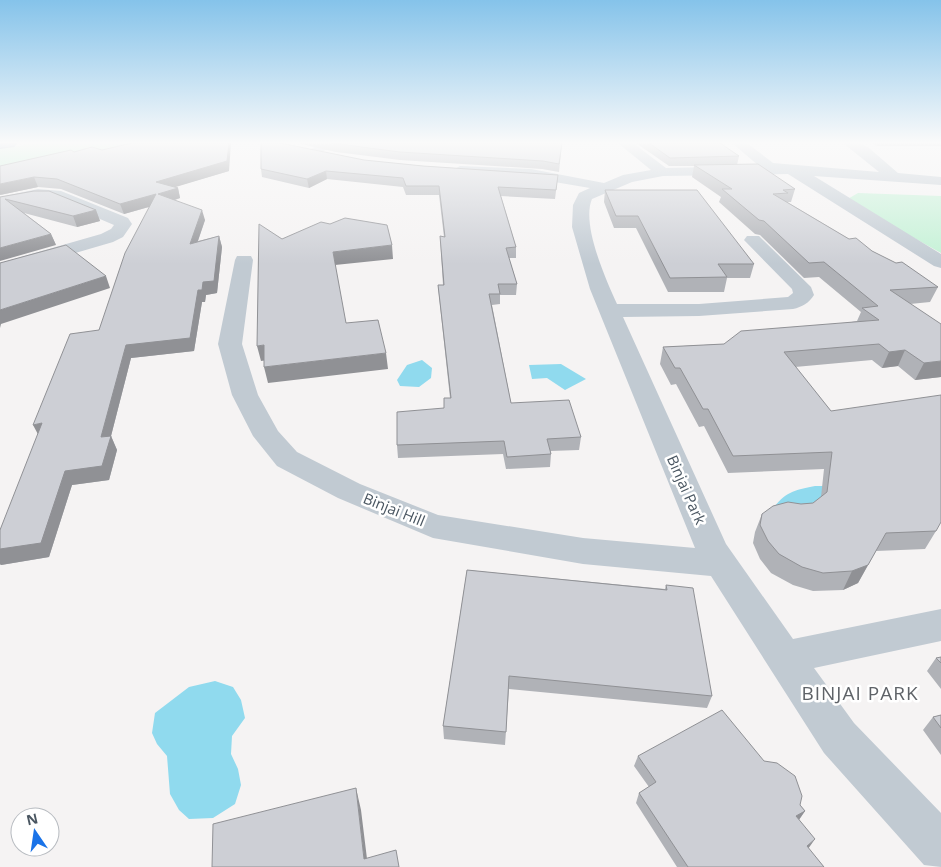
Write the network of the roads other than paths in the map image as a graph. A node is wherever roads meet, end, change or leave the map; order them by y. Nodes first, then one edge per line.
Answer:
1 (590, 183) edge
2 (612, 183) edge
3 (813, 183) edge
4 (602, 187) junction
5 (0, 202) edge
6 (753, 240) dead end
7 (244, 260) dead end
8 (941, 262) edge
9 (0, 268) edge
10 (610, 311) junction
11 (722, 564) junction
12 (941, 625) edge
13 (786, 658) junction
14 (941, 848) edge

1 - 4 street
2 - 4 street, Binjai Park
3 - 8 street
4 - 10 street, Binjai Park
5 - 9 street
6 - 10 street
7 - 11 street, Binjai Hill
10 - 11 street, Binjai Park
11 - 13 street, Binjai Park
12 - 13 street
13 - 14 street, Binjai Park

